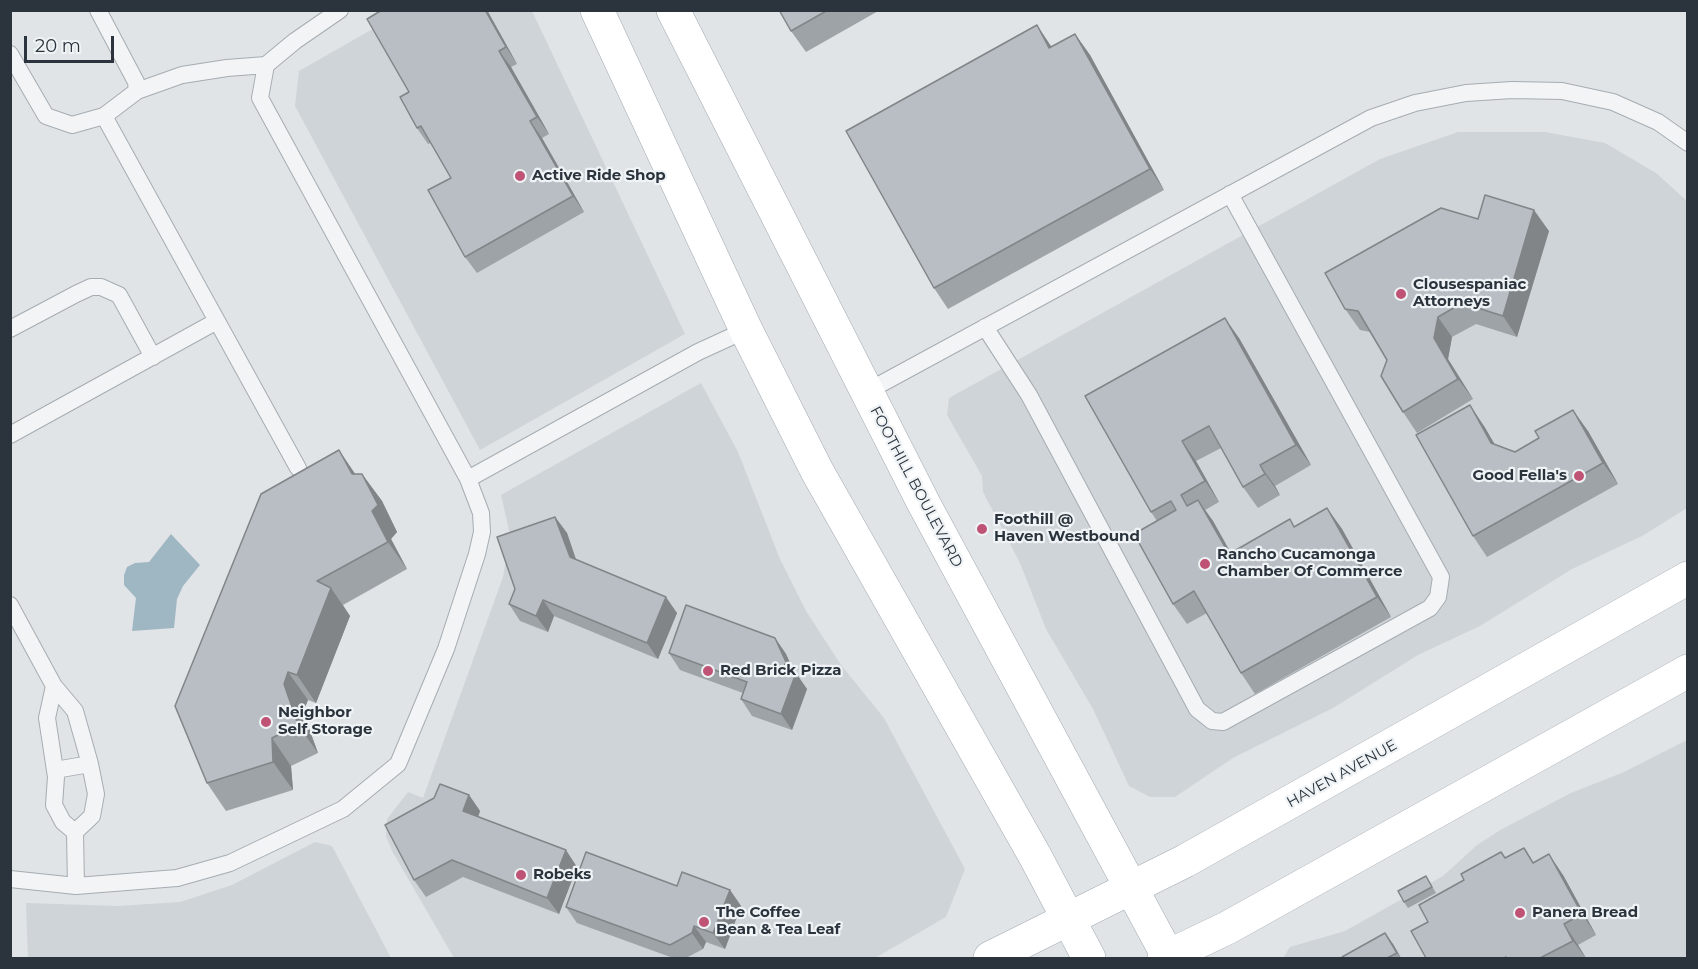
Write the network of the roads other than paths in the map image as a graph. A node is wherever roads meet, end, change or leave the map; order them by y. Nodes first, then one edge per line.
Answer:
1 (98, 10) edge
2 (340, 10) edge
3 (597, 10) edge
4 (673, 10) edge
5 (10, 54) edge
6 (266, 65) junction
7 (137, 91) junction
8 (104, 116) junction
9 (1688, 143) edge
10 (1230, 194) junction
11 (217, 321) junction
12 (985, 327) junction
13 (10, 329) edge
14 (746, 330) junction
15 (153, 357) junction
16 (866, 392) junction
17 (10, 435) edge
18 (298, 468) dead end
19 (468, 479) junction
20 (1688, 578) edge
21 (10, 605) edge
22 (1688, 671) edge
23 (54, 686) junction
24 (90, 764) junction
25 (55, 770) junction
26 (75, 832) junction
27 (10, 879) edge
28 (76, 886) junction
29 (1132, 888) junction
30 (1068, 918) junction
31 (990, 958) edge
32 (1089, 958) edge
33 (1167, 958) edge

1 - 7 lane
2 - 6 lane
3 - 14 main road
4 - 16 main road, FOOTHILL BOULEVARD
5 - 8 lane
6 - 7 lane
6 - 19 lane
7 - 8 lane
8 - 11 lane
9 - 10 lane
10 - 12 lane
10 - 12 lane
11 - 15 lane
11 - 18 lane
12 - 16 lane
13 - 15 lane
14 - 19 lane
14 - 30 main road
15 - 17 lane
16 - 29 main road, FOOTHILL BOULEVARD
19 - 28 lane
20 - 29 main road, HAVEN AVENUE
21 - 23 lane
22 - 33 main road
23 - 24 lane
23 - 25 lane
24 - 25 lane
24 - 26 lane
25 - 26 lane
26 - 28 lane
27 - 28 lane
29 - 30 main road, HAVEN AVENUE
29 - 33 main road, FOOTHILL BOULEVARD
30 - 31 main road, HAVEN AVENUE
30 - 32 main road

